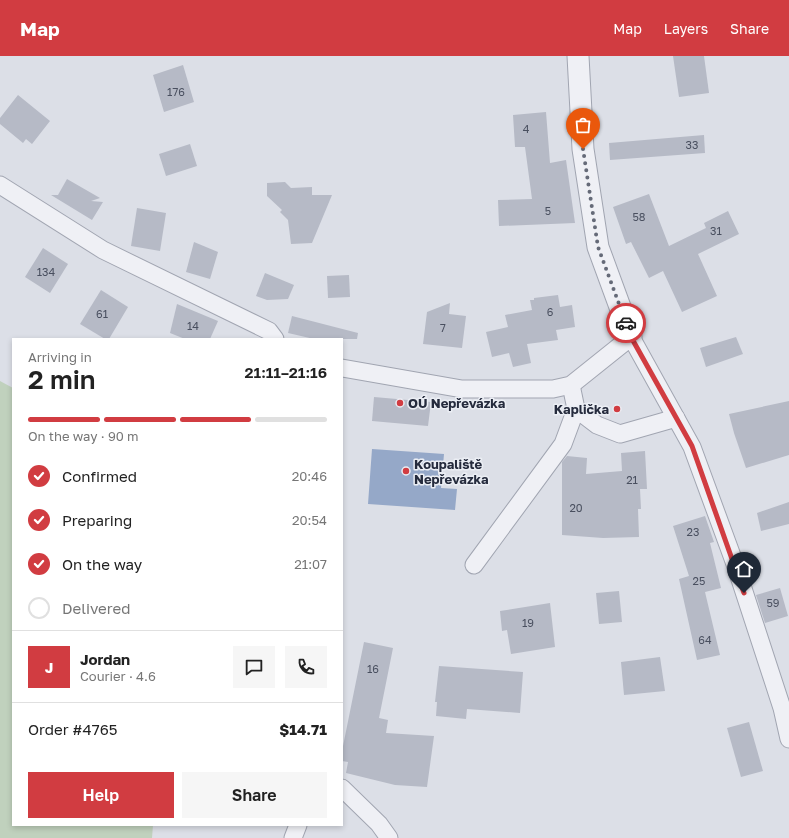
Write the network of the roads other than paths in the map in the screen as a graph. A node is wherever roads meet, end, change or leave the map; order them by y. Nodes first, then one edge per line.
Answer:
1 (578, 56) edge
2 (0, 185) edge
3 (631, 337) junction
4 (274, 338) edge
5 (343, 368) edge
6 (570, 385) junction
7 (576, 409) junction
8 (676, 418) junction
9 (474, 565) dead end
10 (789, 738) edge
11 (343, 789) edge
12 (298, 826) edge
13 (293, 838) edge
14 (389, 838) edge

1 - 3 street
2 - 4 street
3 - 6 street
3 - 8 street
5 - 6 street
6 - 7 street
7 - 8 street
7 - 9 street
8 - 10 street
11 - 14 street
12 - 13 street

